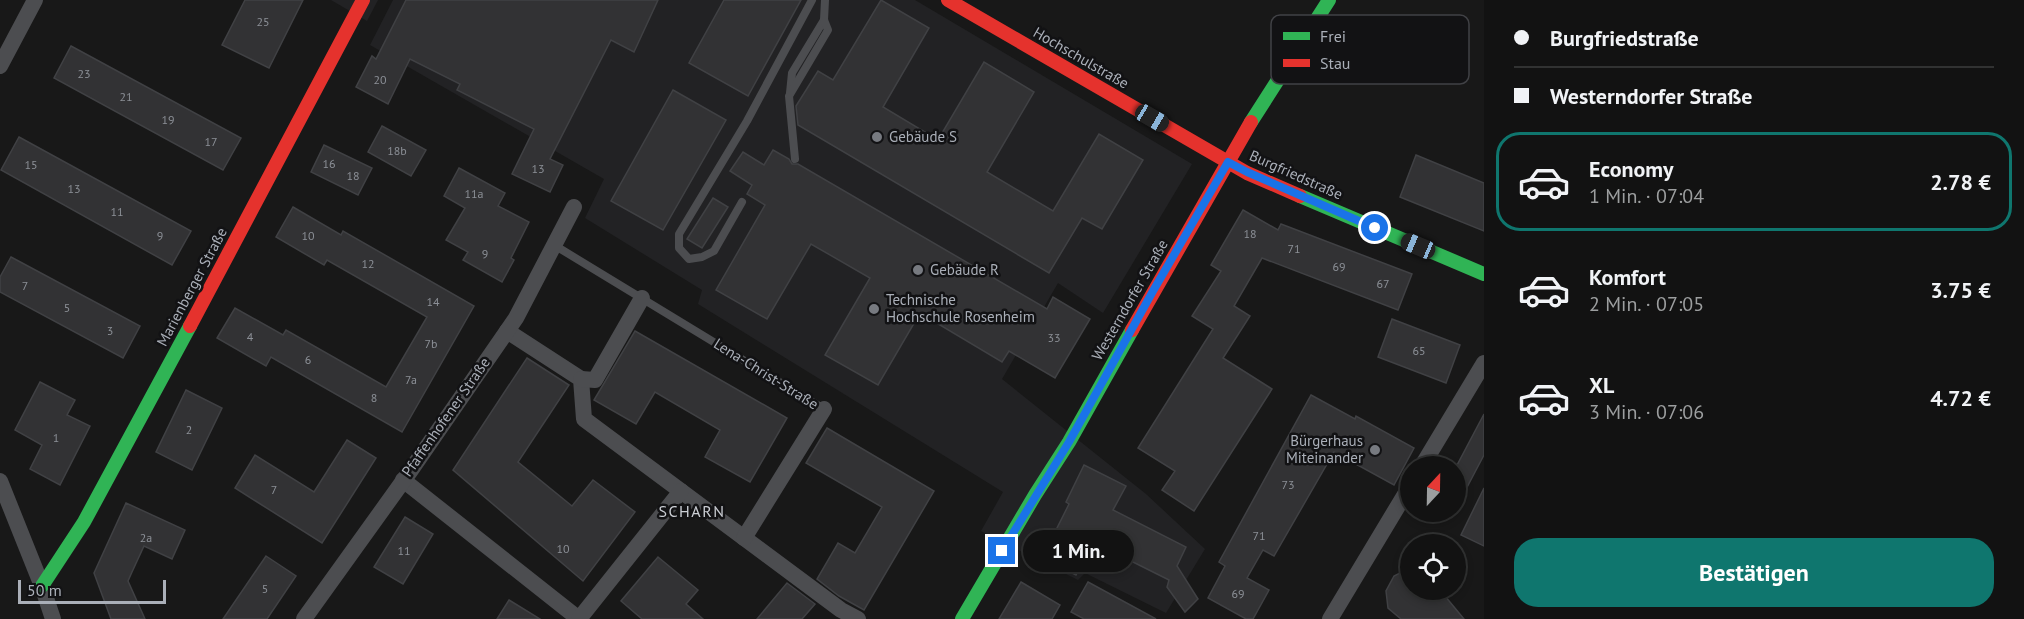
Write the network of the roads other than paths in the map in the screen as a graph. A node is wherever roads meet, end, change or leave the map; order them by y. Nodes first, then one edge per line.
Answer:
1 (34, 0) edge
2 (363, 0) edge
3 (812, 0) edge
4 (825, 0) edge
5 (948, 0) edge
6 (1329, 0) edge
7 (1320, 15) edge
8 (0, 66) edge
9 (1277, 84) edge
10 (795, 159) dead end
11 (1228, 162) junction
12 (742, 202) dead end
13 (574, 207) dead end
14 (554, 244) junction
15 (1484, 274) edge
16 (642, 298) junction
17 (507, 331) junction
18 (1484, 363) edge
19 (581, 379) junction
20 (824, 409) joint
21 (1428, 456) edge
22 (403, 480) junction
23 (0, 481) edge
24 (681, 491) junction
25 (1400, 503) edge
26 (744, 538) junction
27 (42, 586) junction
28 (838, 614) edge
29 (574, 618) edge
30 (53, 619) edge
31 (304, 619) edge
32 (858, 619) edge
33 (962, 619) edge
34 (1330, 619) edge

1 - 8 street
2 - 27 street, Marienberger Straße
3 - 12 lane
4 - 10 lane
5 - 11 street, Hochschulstraße
6 - 7 street, Westerndorfer Straße
9 - 11 street, Westerndorfer Straße
11 - 15 street, Burgfriedstraße
11 - 33 street, Westerndorfer Straße
13 - 14 street, Pfaffenhofener Straße
14 - 16 lane, Lena-Christ-Straße
14 - 17 street, Pfaffenhofener Straße
16 - 19 street
16 - 20 lane, Lena-Christ-Straße
17 - 19 street
17 - 22 street, Pfaffenhofener Straße
18 - 21 street
19 - 24 street
20 - 26 street, Lena-Christ-Straße
22 - 29 street
22 - 31 street, Pfaffenhofener Straße
23 - 27 street
24 - 26 street
24 - 29 street
25 - 34 street
26 - 28 street
27 - 30 street
28 - 32 street

